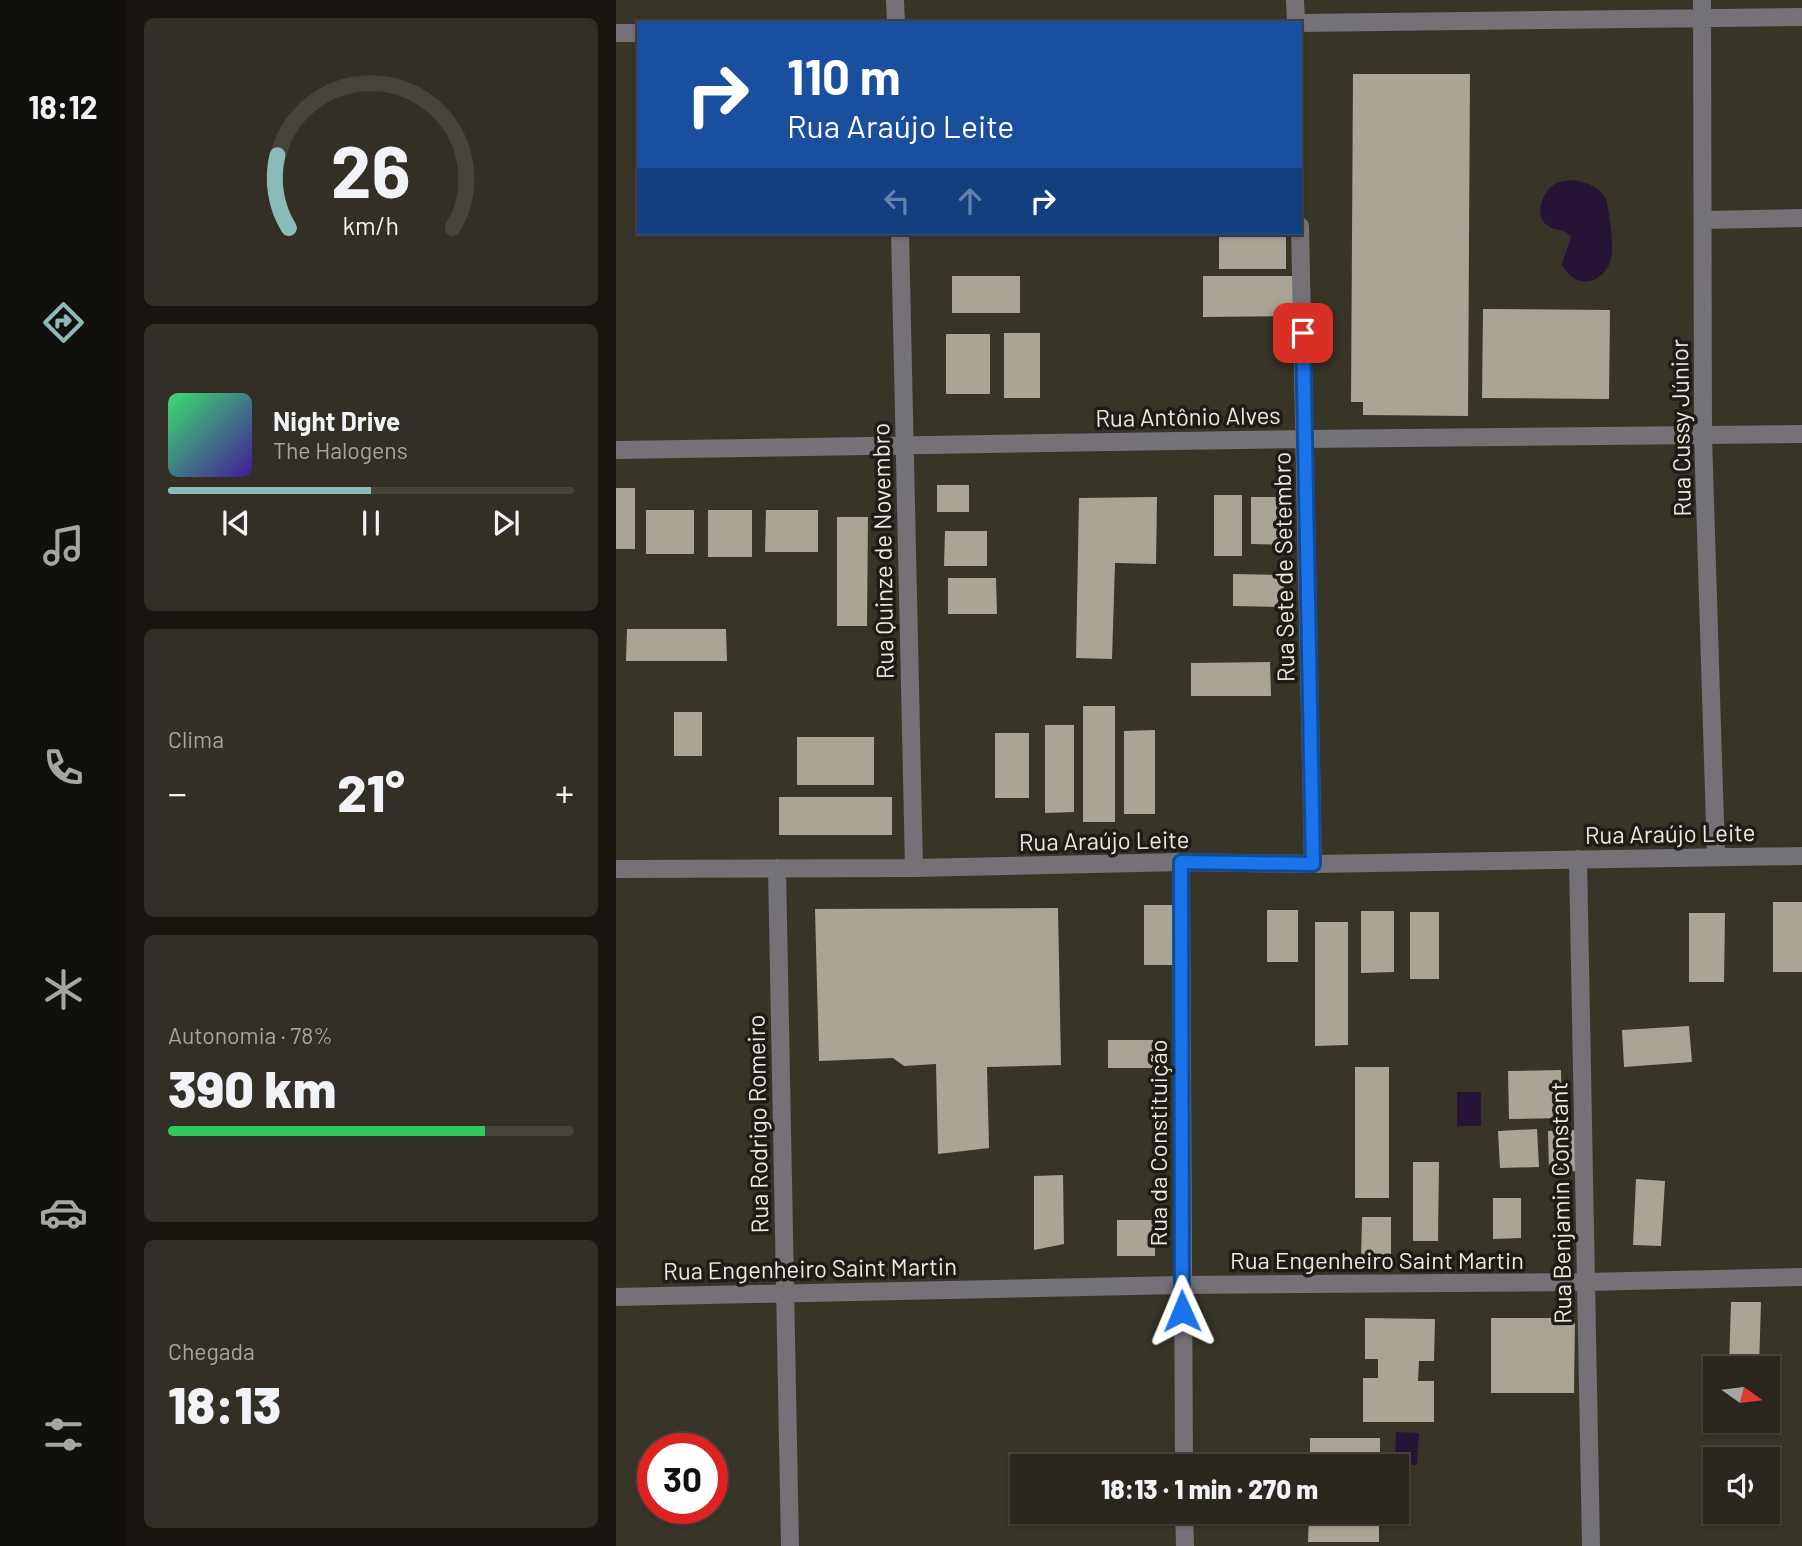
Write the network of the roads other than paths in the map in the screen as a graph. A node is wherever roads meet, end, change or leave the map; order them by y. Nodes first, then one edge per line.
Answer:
1 (895, 0) edge
2 (1295, 0) edge
3 (1702, 0) edge
4 (1802, 18) edge
5 (1702, 20) junction
6 (896, 21) edge
7 (1298, 21) edge
8 (1302, 23) edge
9 (616, 33) edge
10 (637, 33) edge
11 (1802, 218) edge
12 (1704, 220) junction
13 (900, 235) edge
14 (1300, 235) edge
15 (1802, 434) edge
16 (1703, 436) junction
17 (1305, 439) junction
18 (904, 445) junction
19 (616, 450) edge
20 (1716, 856) junction
21 (1802, 856) edge
22 (1578, 859) junction
23 (1181, 862) junction
24 (1313, 864) junction
25 (777, 868) junction
26 (914, 868) junction
27 (616, 869) edge
28 (1802, 1277) edge
29 (1586, 1282) junction
30 (1181, 1285) junction
31 (784, 1294) junction
32 (616, 1297) edge
33 (1184, 1454) edge
34 (1184, 1524) edge
35 (790, 1546) edge
36 (1185, 1546) edge
37 (1591, 1546) edge

1 - 6 street
2 - 7 street
3 - 5 street, Rua Cussy Júnior
4 - 5 street
5 - 8 street
5 - 12 street, Rua Cussy Júnior
9 - 10 street
11 - 12 street
12 - 16 street, Rua Cussy Júnior
13 - 18 street, Rua Quinze de Novembro
14 - 17 street, Rua Sete de Setembro
15 - 16 street, Rua Antônio Alves
16 - 17 street, Rua Antônio Alves
16 - 20 street, Rua Cussy Júnior
17 - 18 street, Rua Antônio Alves
17 - 24 street, Rua Sete de Setembro
18 - 19 street, Rua Antônio Alves
18 - 26 street, Rua Quinze de Novembro
20 - 21 street, Rua Araújo Leite
20 - 22 street, Rua Araújo Leite
22 - 24 street, Rua Araújo Leite
22 - 29 street, Rua Benjamin Constant
23 - 24 street, Rua Araújo Leite
23 - 26 street, Rua Araújo Leite
23 - 30 street, Rua da Constituição
25 - 26 street, Rua Araújo Leite
25 - 27 street, Rua Araújo Leite
25 - 31 street, Rua Rodrigo Romeiro
28 - 29 street, Rua Engenheiro Saint Martin
29 - 30 street, Rua Engenheiro Saint Martin
29 - 37 street, Rua Benjamin Constant
30 - 31 street, Rua Engenheiro Saint Martin
30 - 33 street, Rua da Constituição
31 - 32 street, Rua Engenheiro Saint Martin
31 - 35 street, Rua Rodrigo Romeiro
34 - 36 street

